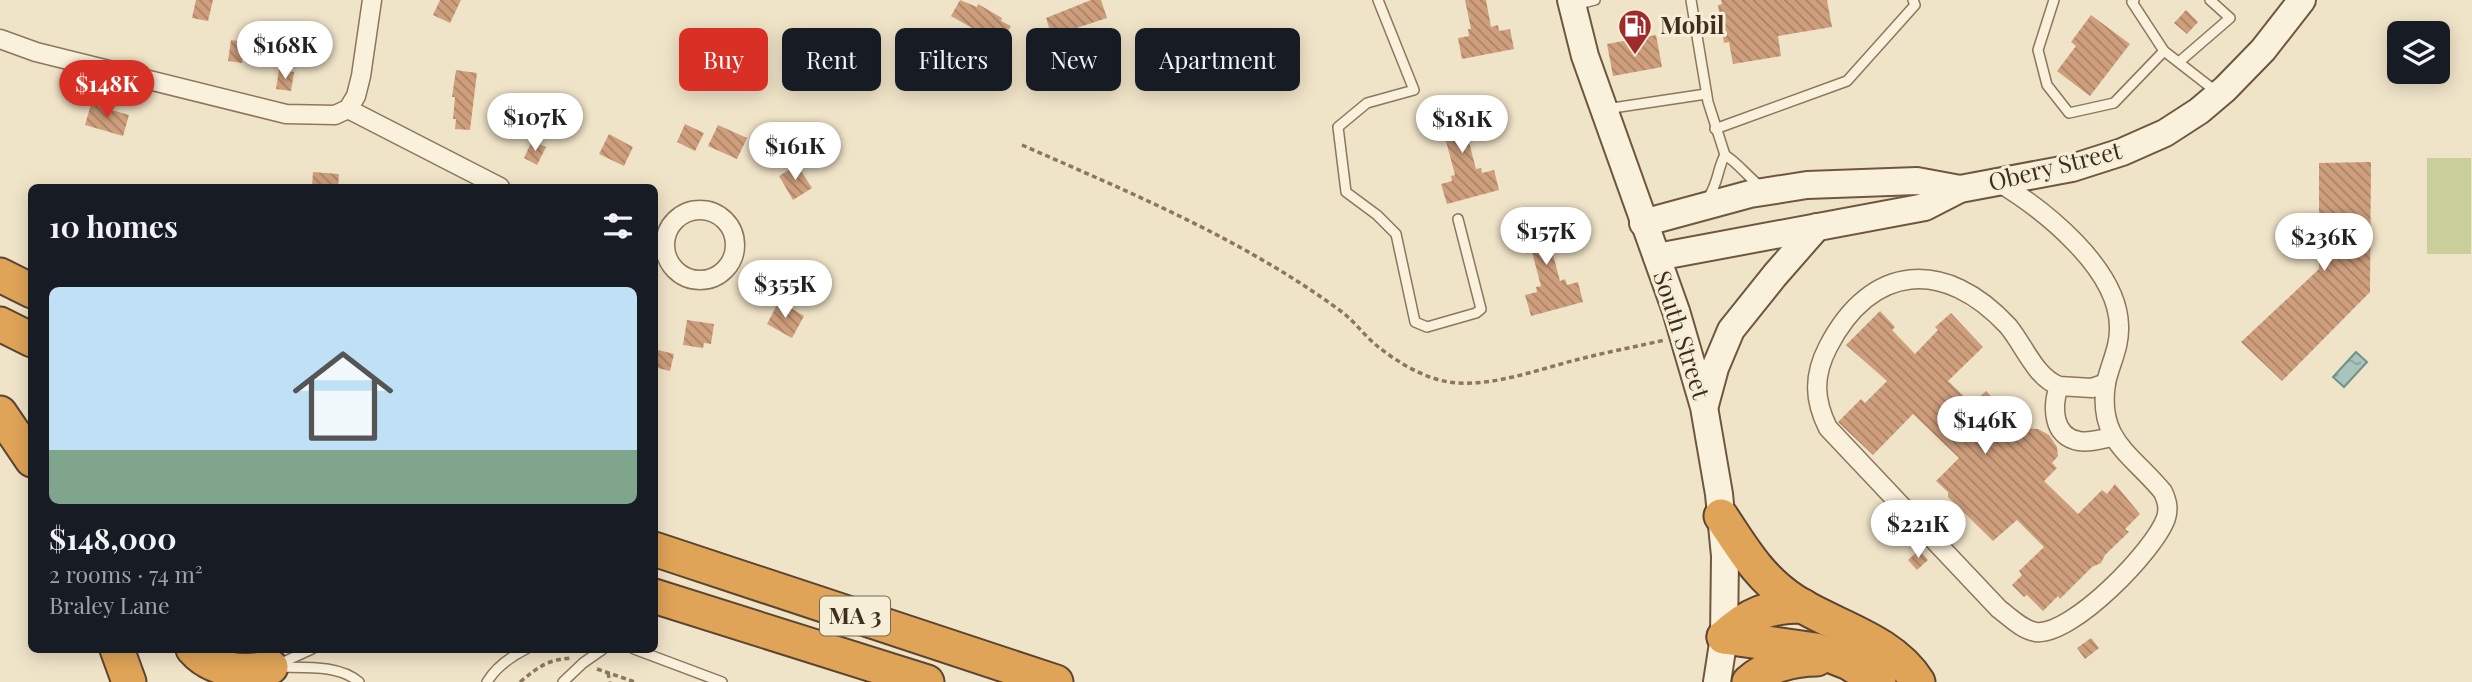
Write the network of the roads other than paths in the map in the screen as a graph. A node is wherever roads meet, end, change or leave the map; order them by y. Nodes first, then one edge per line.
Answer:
1 (372, 0) edge
2 (1378, 0) edge
3 (1691, 0) edge
4 (2054, 0) edge
5 (2134, 0) edge
6 (2210, 0) edge
7 (2302, 0) edge
8 (1580, 2) edge
9 (1915, 2) edge
10 (0, 39) edge
11 (2164, 51) junction
12 (2179, 62) junction
13 (2220, 94) junction
14 (1707, 98) junction
15 (348, 109) junction
16 (1605, 109) junction
17 (1715, 129) junction
18 (1725, 155) junction
19 (1998, 182) junction
20 (494, 184) edge
21 (1960, 189) junction
22 (1768, 191) junction
23 (1703, 206) junction
24 (1458, 219) dead end
25 (1643, 223) junction
26 (1817, 227) junction
27 (1657, 257) junction
28 (0, 275) edge
29 (28, 289) edge
30 (0, 324) edge
31 (28, 338) edge
32 (2106, 383) junction
33 (2059, 386) junction
34 (1704, 407) junction
35 (0, 413) edge
36 (2112, 437) junction
37 (28, 454) edge
38 (1721, 516) junction
39 (658, 550) edge
40 (658, 597) edge
41 (658, 606) edge
42 (1803, 606) junction
43 (774, 635) junction
44 (1724, 637) junction
45 (118, 653) edge
46 (199, 653) edge
47 (303, 653) edge
48 (519, 653) edge
49 (597, 653) edge
50 (645, 653) edge
51 (1840, 661) junction
52 (271, 667) junction
53 (223, 676) edge
54 (129, 682) edge
55 (359, 682) edge
56 (487, 682) edge
57 (563, 682) edge
58 (722, 682) edge
59 (927, 682) edge
60 (1056, 682) edge
61 (1717, 682) edge
62 (1749, 682) edge
63 (1879, 682) edge
64 (1918, 682) edge

1 - 15 street
2 - 24 lane
3 - 14 lane
4 - 11 lane
5 - 11 lane
6 - 12 lane
7 - 13 main road, Obery Street
8 - 16 main road, South Street
9 - 17 lane
10 - 15 street
11 - 12 lane
12 - 13 lane
13 - 19 main road, Obery Street
14 - 16 lane
14 - 17 lane
15 - 20 street
16 - 25 main road, South Street
17 - 18 lane
18 - 22 lane
18 - 23 lane
19 - 21 main road, Obery Street
19 - 32 street
21 - 22 main road, Obery Street
21 - 26 main road, Obery Street
22 - 23 main road, Obery Street
23 - 25 main road, Obery Street
25 - 27 main road, South Street
26 - 27 main road, Obery Street
26 - 34 main road
27 - 34 main road, South Street
28 - 29 highway
30 - 31 highway
32 - 33 street
32 - 36 street
33 - 36 street
33 - 36 street
34 - 38 main road, South Street
35 - 37 highway
38 - 42 highway
38 - 44 main road, South Street
39 - 60 highway, MA 3
40 - 43 highway, MA 3
41 - 43 highway
42 - 44 highway
42 - 64 highway
43 - 59 highway, MA 3
44 - 51 highway
44 - 61 main road, South Street
45 - 54 highway
46 - 53 highway
47 - 52 lane
48 - 56 lane
49 - 57 lane
50 - 58 lane
51 - 62 highway
51 - 63 highway
52 - 53 highway
52 - 55 lane

